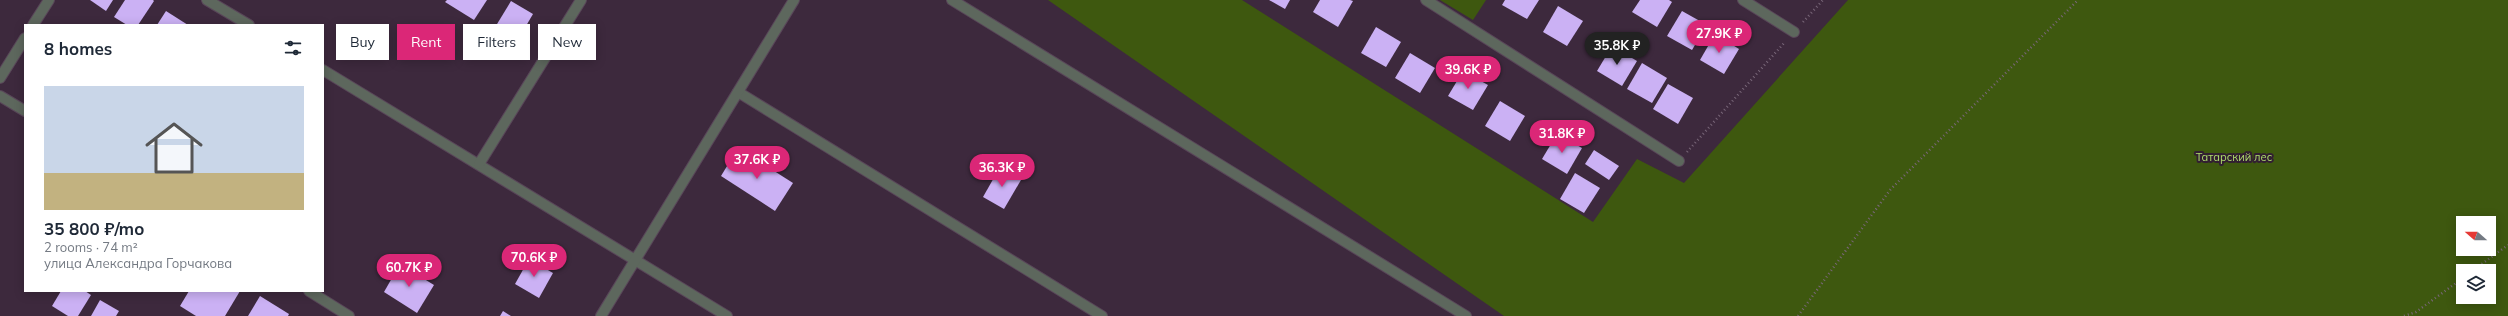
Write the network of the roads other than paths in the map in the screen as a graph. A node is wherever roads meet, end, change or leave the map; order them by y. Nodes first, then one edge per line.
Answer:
1 (49, 0) edge
2 (207, 0) edge
3 (794, 0) edge
4 (952, 0) edge
5 (1426, 0) edge
6 (1743, 0) edge
7 (578, 1) edge
8 (34, 24) edge
9 (246, 24) edge
10 (1794, 32) road end
11 (24, 40) edge
12 (324, 71) edge
13 (0, 78) edge
14 (738, 92) junction
15 (0, 96) edge
16 (24, 110) edge
17 (1679, 161) road end
18 (479, 164) junction
19 (636, 259) junction
20 (311, 292) edge
21 (349, 316) edge
22 (601, 316) edge
23 (727, 316) edge
24 (1102, 316) edge
25 (1466, 316) edge

1 - 8 street
2 - 9 street
3 - 14 street
4 - 25 street
5 - 17 street
6 - 10 street
7 - 18 street
11 - 13 street
12 - 18 street
14 - 19 street
14 - 24 street
15 - 16 street
18 - 19 street
19 - 22 street
19 - 23 street
20 - 21 street

